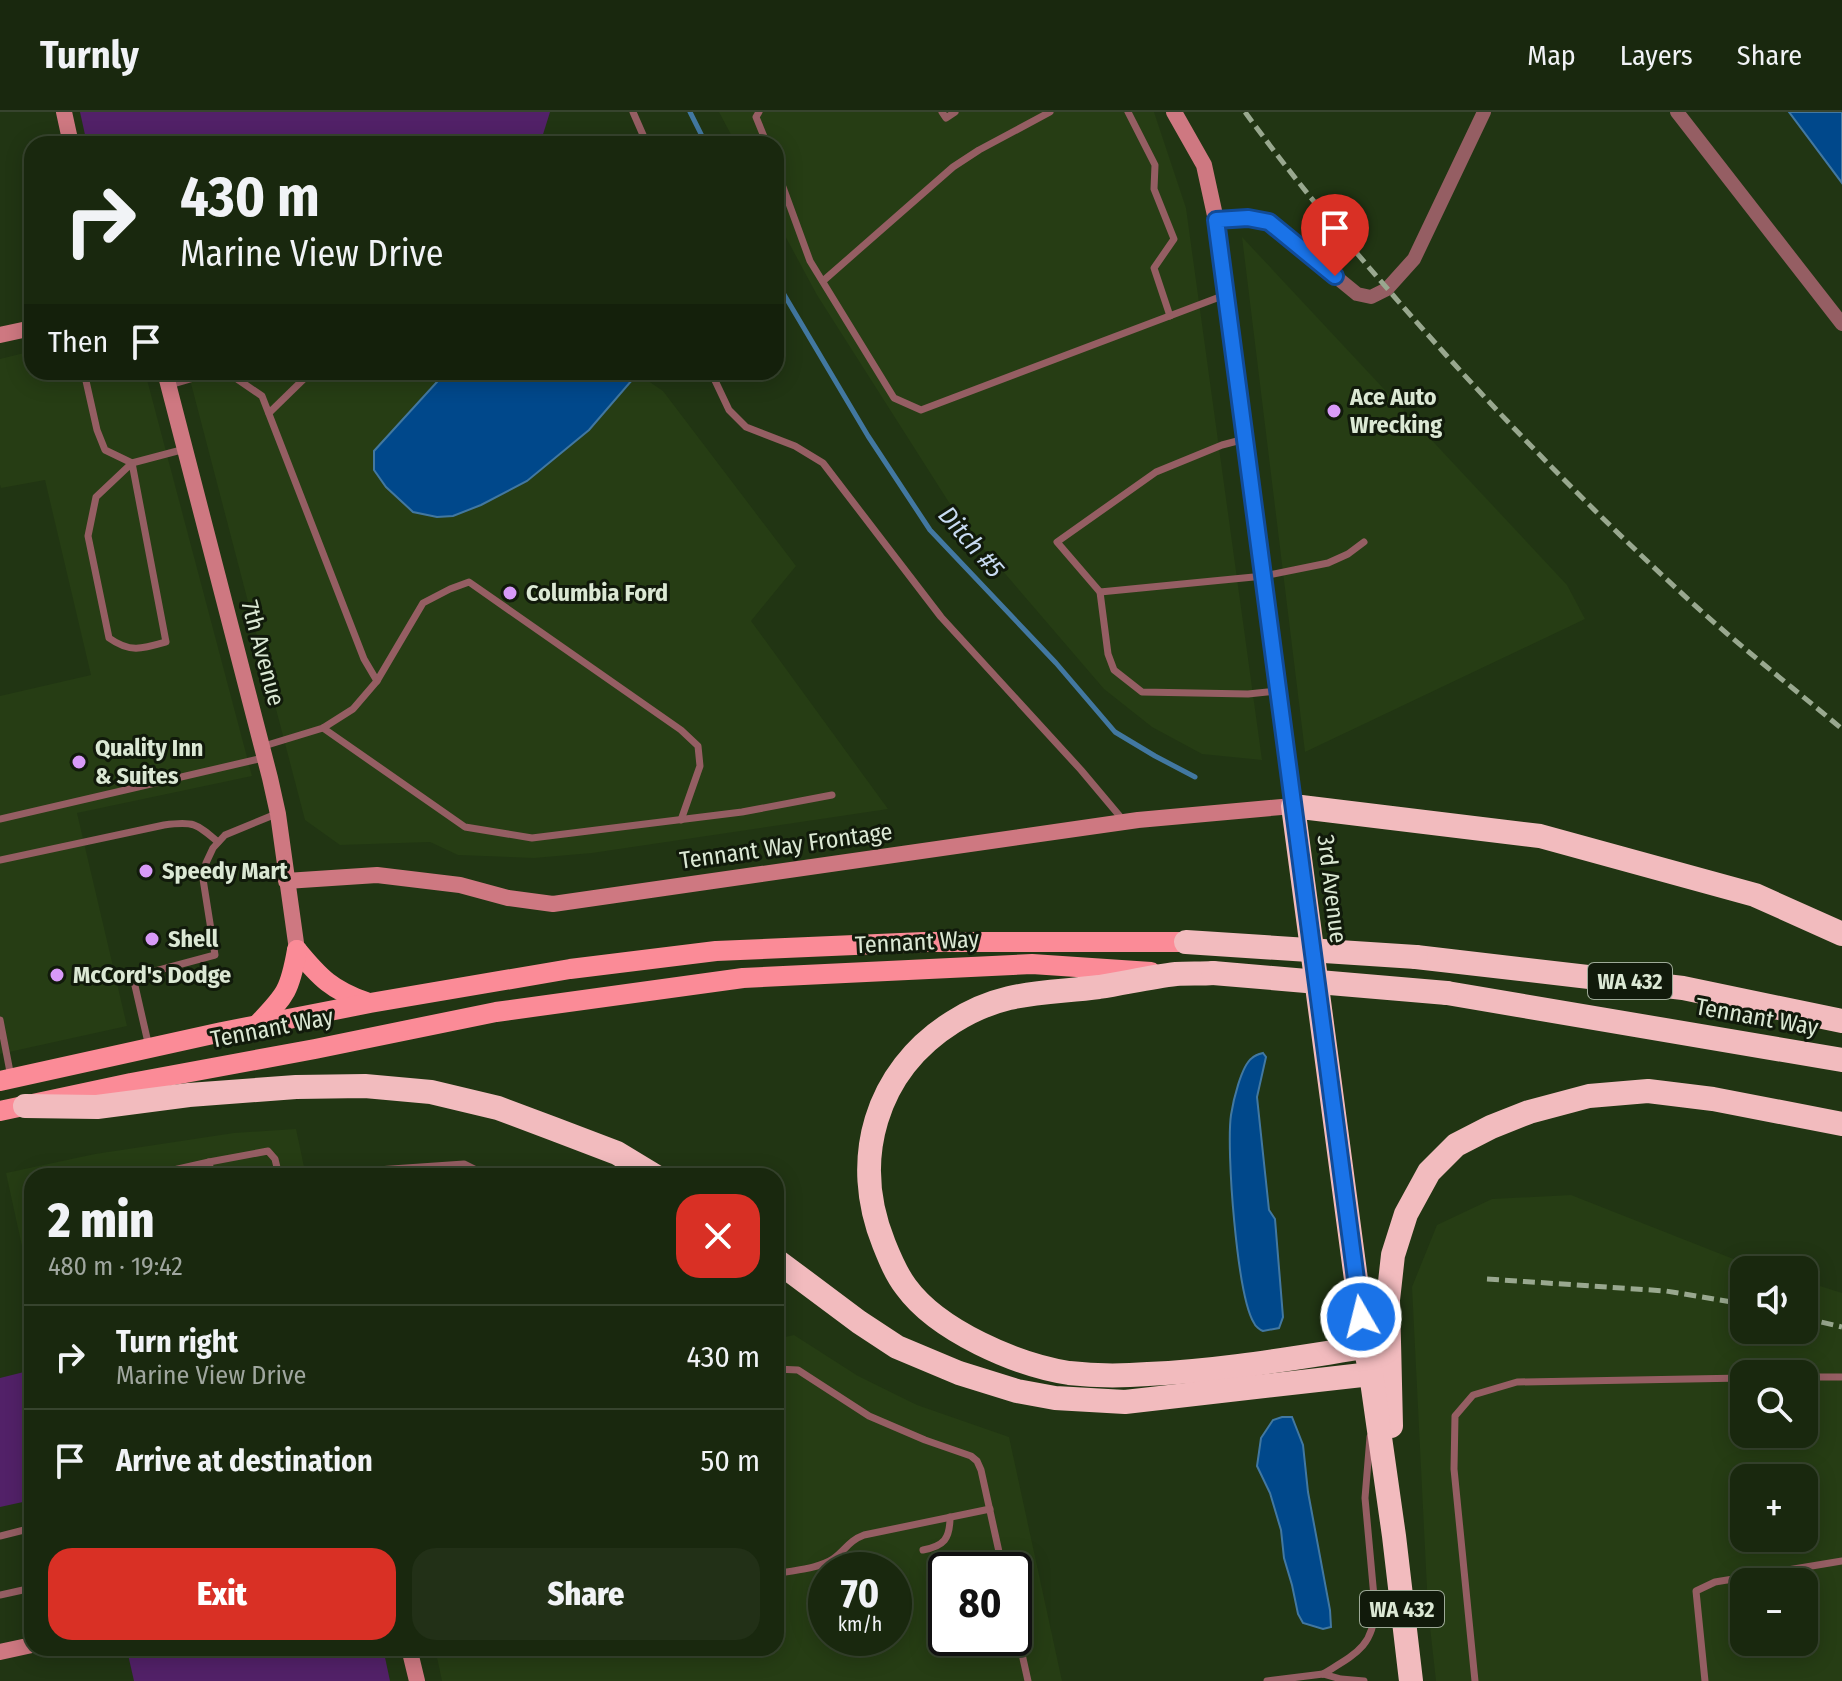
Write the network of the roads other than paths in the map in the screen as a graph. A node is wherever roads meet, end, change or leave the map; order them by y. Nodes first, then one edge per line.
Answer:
1 (64, 112) edge
2 (633, 112) edge
3 (759, 112) edge
4 (942, 112) edge
5 (955, 112) edge
6 (1050, 112) edge
7 (1128, 112) edge
8 (1174, 112) edge
9 (1484, 112) edge
10 (1677, 112) edge
11 (69, 136) edge
12 (644, 136) edge
13 (764, 136) edge
14 (784, 190) edge
15 (1216, 220) junction
16 (823, 281) junction
17 (1226, 295) junction
18 (1170, 316) junction
19 (1842, 324) edge
20 (24, 330) edge
21 (0, 335) edge
22 (86, 380) edge
23 (166, 380) edge
24 (239, 380) edge
25 (303, 380) edge
26 (715, 380) edge
27 (269, 413) junction
28 (1245, 439) junction
29 (185, 449) junction
30 (132, 463) junction
31 (1364, 542) dead end
32 (1264, 576) junction
33 (1100, 592) junction
34 (377, 681) junction
35 (1278, 691) junction
36 (323, 728) junction
37 (263, 752) junction
38 (832, 795) dead end
39 (1293, 806) junction
40 (278, 814) junction
41 (0, 819) edge
42 (681, 820) junction
43 (1125, 822) junction
44 (218, 842) junction
45 (0, 860) edge
46 (286, 881) junction
47 (1842, 934) edge
48 (1186, 942) joint
49 (297, 950) junction
50 (1178, 974) junction
51 (370, 1003) junction
52 (1842, 1021) edge
53 (258, 1024) junction
54 (1, 1026) edge
55 (149, 1047) junction
56 (1842, 1060) edge
57 (6, 1080) edge
58 (25, 1106) junction
59 (0, 1111) edge
60 (1842, 1124) edge
61 (209, 1162) junction
62 (186, 1168) edge
63 (210, 1168) edge
64 (277, 1168) edge
65 (406, 1168) edge
66 (472, 1168) edge
67 (642, 1168) edge
68 (784, 1266) edge
69 (1365, 1347) junction
70 (784, 1369) edge
71 (1371, 1374) junction
72 (1818, 1377) edge
73 (1842, 1377) edge
74 (1730, 1378) edge
75 (1375, 1405) junction
76 (990, 1509) junction
77 (950, 1517) junction
78 (24, 1530) edge
79 (0, 1536) edge
80 (1394, 1536) junction
81 (923, 1550) dead end
82 (841, 1552) edge
83 (999, 1552) edge
84 (1842, 1561) edge
85 (808, 1567) edge
86 (784, 1572) edge
87 (24, 1590) edge
88 (0, 1595) edge
89 (24, 1647) edge
90 (0, 1652) edge
91 (411, 1656) edge
92 (1022, 1656) edge
93 (1323, 1674) junction
94 (417, 1681) edge
95 (1028, 1681) edge
96 (1267, 1681) edge
97 (1364, 1681) edge
98 (1411, 1681) edge
99 (1475, 1681) edge
100 (1705, 1681) edge

1 - 11 main road
2 - 12 lane
3 - 13 lane
4 - 5 lane
6 - 16 lane
7 - 18 lane
8 - 15 main road, 3rd Avenue
9 - 15 street
10 - 19 street
14 - 16 lane
15 - 17 main road, 3rd Avenue
16 - 18 lane
17 - 18 lane
17 - 28 main road, 3rd Avenue
20 - 21 main road
22 - 30 lane
23 - 29 main road, 7th Avenue
24 - 27 lane
25 - 27 lane
26 - 43 lane
27 - 34 lane
28 - 32 main road, 3rd Avenue
28 - 33 lane
29 - 30 lane
29 - 37 main road, 7th Avenue
30 - 30 lane
31 - 32 lane
32 - 33 lane
32 - 35 main road, 3rd Avenue
33 - 35 lane
34 - 36 lane
34 - 42 lane
35 - 39 main road, 3rd Avenue
36 - 37 lane
36 - 42 lane
37 - 40 main road, 7th Avenue
37 - 41 lane
38 - 42 lane
39 - 43 main road, Tennant Way Frontage
39 - 47 highway
39 - 69 highway, 3rd Avenue / WA 432
40 - 44 lane
40 - 46 main road, 7th Avenue
43 - 46 main road, Tennant Way Frontage
44 - 45 lane
44 - 55 lane
46 - 49 main road, 7th Avenue
48 - 51 main road, Tennant Way
48 - 52 highway, Tennant Way / WA 432, bridge
49 - 51 main road
49 - 53 main road
50 - 56 highway, Tennant Way / WA 432, bridge
50 - 58 main road, Tennant Way
50 - 69 highway
51 - 53 main road, Tennant Way
53 - 55 main road, Tennant Way
54 - 57 lane
55 - 57 main road, Tennant Way
58 - 59 main road, Tennant Way
58 - 67 highway
60 - 80 highway
61 - 62 lane
61 - 63 lane
61 - 64 lane
65 - 66 lane
68 - 71 highway
69 - 71 highway, 3rd Avenue / WA 432
70 - 76 lane
71 - 75 highway, 3rd Avenue / WA 432
72 - 73 lane
74 - 99 lane
75 - 80 highway, 3rd Avenue / WA 432
75 - 93 lane
76 - 77 lane
76 - 83 lane
77 - 81 lane
77 - 82 lane
78 - 79 lane
80 - 98 highway, 3rd Avenue / WA 432
84 - 100 lane
85 - 86 lane
87 - 88 lane
89 - 90 main road
91 - 94 main road
92 - 95 lane
93 - 96 lane
93 - 97 lane

